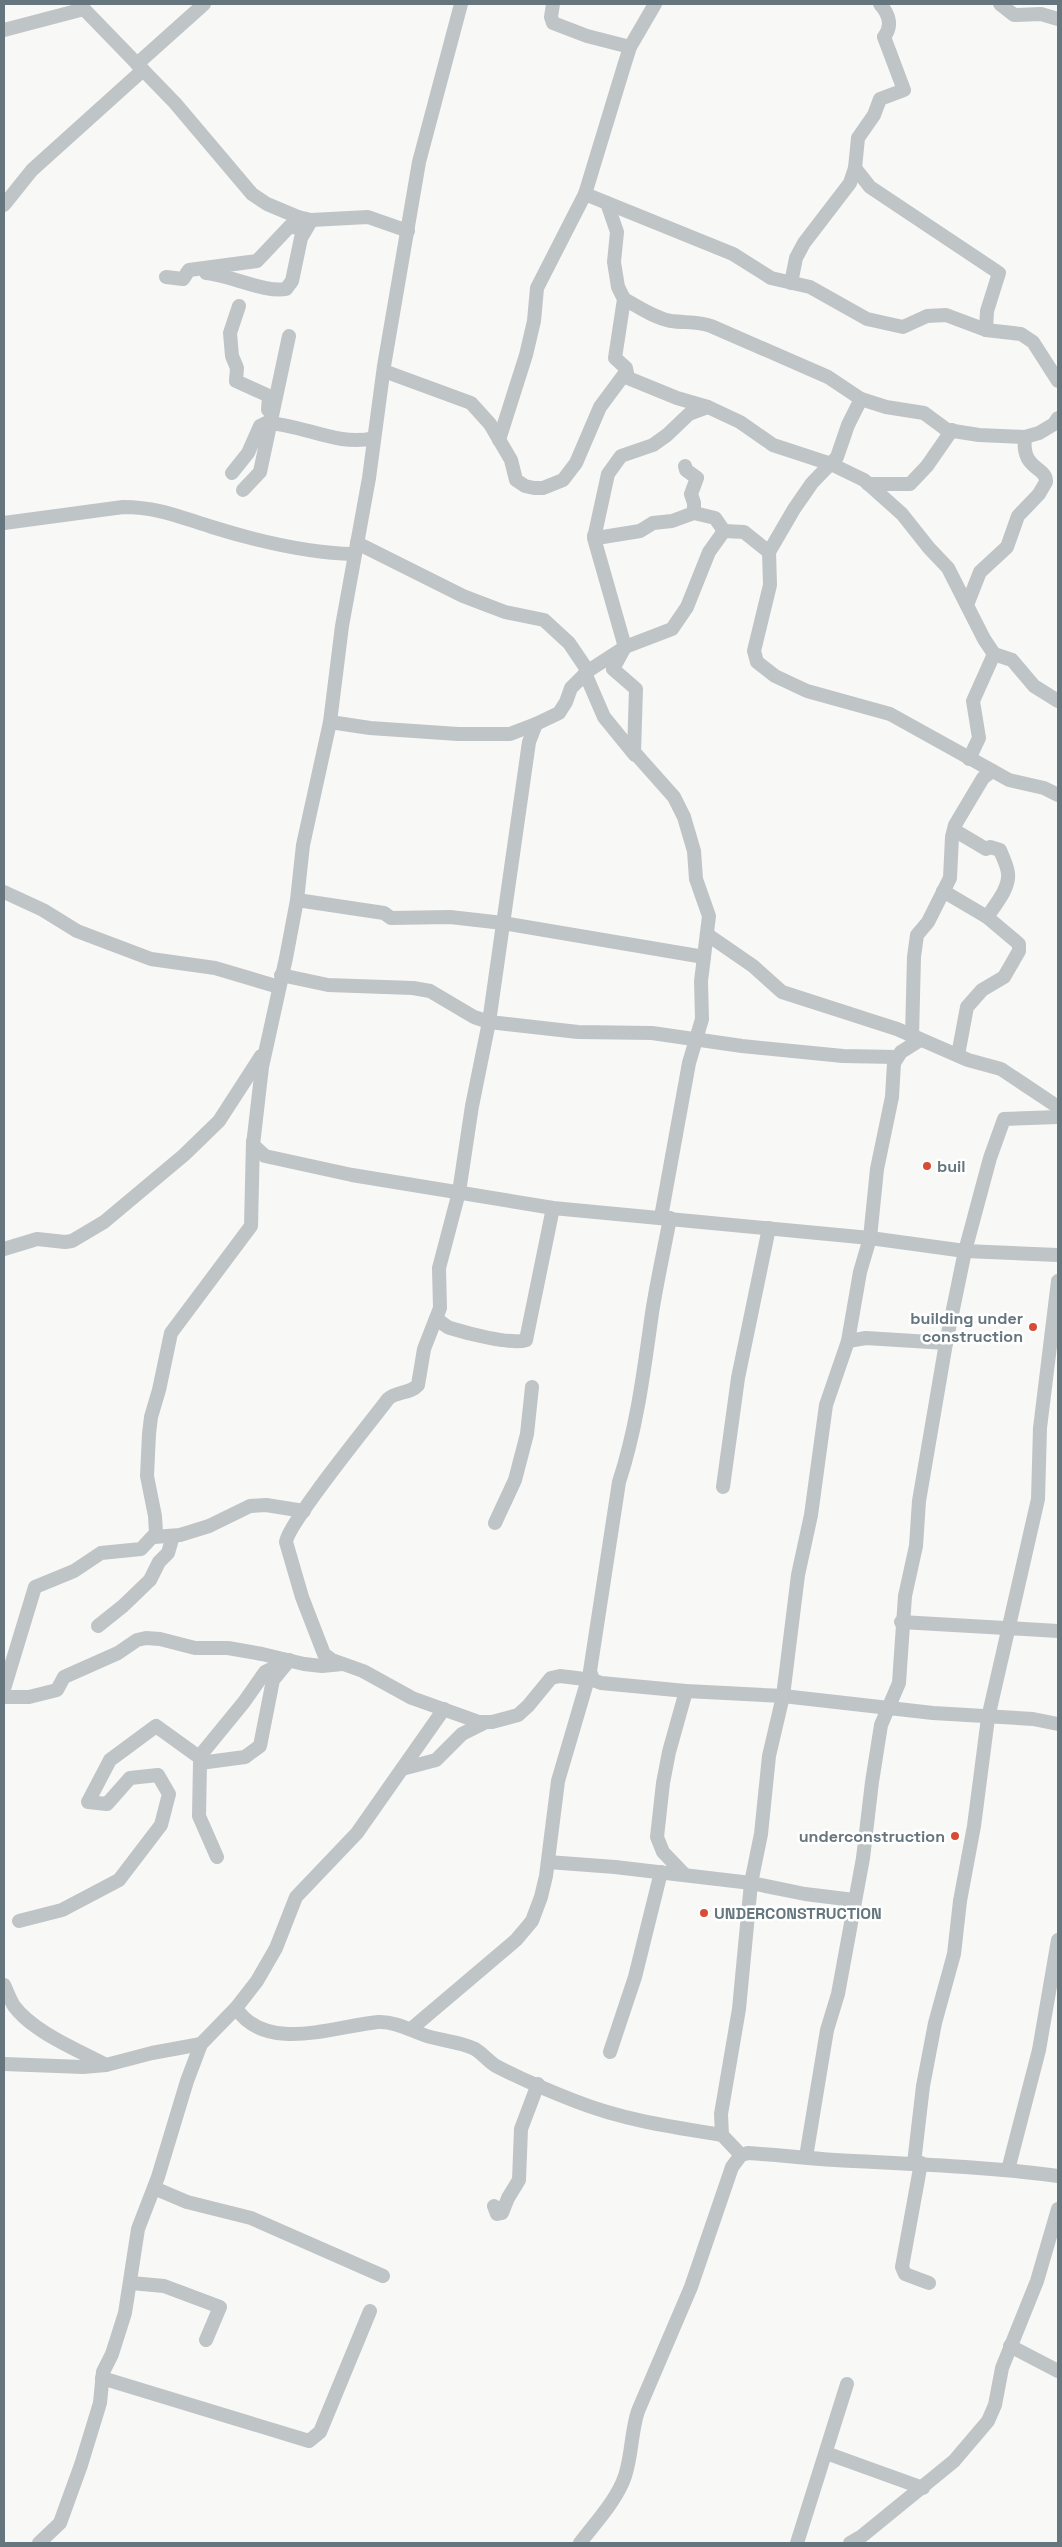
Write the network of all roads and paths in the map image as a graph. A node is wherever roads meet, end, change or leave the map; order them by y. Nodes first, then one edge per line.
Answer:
1 (204, 4) edge
2 (461, 4) edge
3 (553, 4) edge
4 (656, 4) edge
5 (880, 4) edge
6 (1000, 4) edge
7 (82, 7) edge
8 (1058, 19) edge
9 (4, 30) edge
10 (630, 48) junction
11 (140, 67) junction
12 (855, 168) junction
13 (585, 194) junction
14 (607, 203) junction
15 (4, 204) edge
16 (304, 219) junction
17 (408, 231) junction
18 (203, 273) dead end
19 (166, 277) dead end
20 (792, 283) junction
21 (624, 299) junction
22 (239, 306) dead end
23 (986, 330) junction
24 (288, 336) dead end
25 (384, 371) junction
26 (626, 372) junction
27 (1058, 381) edge
28 (861, 399) junction
29 (708, 407) junction
30 (1058, 418) edge
31 (268, 423) junction
32 (952, 430) junction
33 (1025, 437) junction
34 (374, 438) junction
35 (499, 440) junction
36 (831, 464) junction
37 (685, 466) dead end
38 (232, 473) dead end
39 (868, 484) junction
40 (243, 490) dead end
41 (694, 513) junction
42 (4, 523) edge
43 (724, 531) junction
44 (594, 536) junction
45 (356, 549) junction
46 (769, 552) junction
47 (967, 605) junction
48 (626, 647) junction
49 (994, 654) junction
50 (586, 672) junction
51 (1058, 700) edge
52 (330, 722) junction
53 (536, 724) junction
54 (635, 755) junction
55 (969, 759) junction
56 (992, 771) junction
57 (1058, 795) edge
58 (954, 830) junction
59 (943, 891) junction
60 (4, 892) edge
61 (297, 900) junction
62 (987, 917) junction
63 (503, 923) junction
64 (708, 935) junction
65 (704, 957) junction
66 (280, 981) junction
67 (489, 1022) junction
68 (916, 1039) junction
69 (697, 1040) junction
70 (265, 1048) junction
71 (958, 1055) junction
72 (896, 1057) junction
73 (1058, 1107) edge
74 (1058, 1117) edge
75 (253, 1138) junction
76 (459, 1192) junction
77 (553, 1208) junction
78 (666, 1218) junction
79 (769, 1228) junction
80 (870, 1238) junction
81 (4, 1249) edge
82 (964, 1251) junction
83 (1058, 1256) edge
84 (1058, 1281) edge
85 (1056, 1312) edge
86 (437, 1319) junction
87 (848, 1341) junction
88 (946, 1344) junction
89 (532, 1387) dead end
90 (723, 1487) dead end
91 (304, 1511) junction
92 (495, 1523) dead end
93 (173, 1536) junction
94 (154, 1537) junction
95 (901, 1622) junction
96 (98, 1626) dead end
97 (1009, 1628) junction
98 (1058, 1631) edge
99 (289, 1660) junction
100 (343, 1664) junction
101 (590, 1679) junction
102 (4, 1689) edge
103 (686, 1691) junction
104 (783, 1696) junction
105 (4, 1697) edge
106 (888, 1707) junction
107 (444, 1709) junction
108 (988, 1718) junction
109 (484, 1723) junction
110 (1058, 1724) edge
111 (402, 1769) junction
112 (217, 1857) dead end
113 (548, 1862) junction
114 (661, 1872) junction
115 (685, 1875) junction
116 (750, 1883) junction
117 (854, 1900) junction
118 (19, 1921) dead end
119 (1058, 1940) edge
120 (4, 1985) edge
121 (236, 2008) junction
122 (411, 2029) junction
123 (202, 2044) junction
124 (610, 2052) dead end
125 (4, 2064) edge
126 (106, 2065) junction
127 (538, 2084) junction
128 (722, 2134) junction
129 (741, 2155) junction
130 (806, 2157) junction
131 (918, 2163) junction
132 (1008, 2170) junction
133 (1058, 2176) edge
134 (154, 2188) junction
135 (494, 2206) dead end
136 (1058, 2209) edge
137 (383, 2276) dead end
138 (928, 2282) dead end
139 (131, 2283) junction
140 (370, 2311) dead end
141 (206, 2340) dead end
142 (1010, 2346) junction
143 (1058, 2371) edge
144 (102, 2378) junction
145 (847, 2384) dead end
146 (826, 2453) junction
147 (923, 2488) junction
148 (39, 2543) edge
149 (580, 2543) edge
150 (797, 2543) edge
151 (850, 2543) edge

1 - 11 street
2 - 17 street
3 - 10 street
4 - 10 street
5 - 12 street
6 - 8 street
7 - 9 street
7 - 11 street
10 - 13 street
11 - 15 street
11 - 16 street
12 - 20 street
12 - 23 street
13 - 14 street
13 - 35 street
14 - 20 street
14 - 21 street
16 - 17 street
16 - 18 street
16 - 19 street
17 - 25 street
20 - 23 street
21 - 26 street
21 - 28 street
22 - 31 street
23 - 27 street
24 - 31 street
25 - 34 street
25 - 35 street
26 - 29 street
26 - 35 street
28 - 32 street
28 - 36 street
29 - 36 street
29 - 44 street
30 - 33 street
31 - 34 street
31 - 38 street
31 - 40 street
32 - 33 street
32 - 39 street
33 - 47 street
34 - 45 street
36 - 39 street
36 - 46 street
37 - 41 street
39 - 47 street
41 - 43 street
41 - 44 street
42 - 45 street
43 - 46 street
43 - 48 street
44 - 48 street
45 - 50 street
45 - 52 street
46 - 55 street
47 - 49 street
48 - 50 street
48 - 54 street
49 - 51 street
49 - 55 street
50 - 53 street
50 - 54 street
52 - 53 street
52 - 61 street
53 - 63 street
54 - 64 street
55 - 56 street
56 - 57 street
56 - 58 street
58 - 59 street
58 - 62 street
59 - 62 street
59 - 68 street
60 - 66 street
61 - 63 street
61 - 66 street
62 - 71 street
63 - 65 street
63 - 67 street
64 - 65 street
64 - 68 street
65 - 69 street
66 - 67 street
66 - 70 street
67 - 69 street
67 - 76 street
68 - 71 street
68 - 72 street
69 - 72 street
69 - 78 street
70 - 75 street
70 - 81 street
71 - 73 street
72 - 80 street
74 - 82 street
75 - 76 street
75 - 94 street
76 - 77 street
76 - 86 street
77 - 78 street
77 - 86 street
78 - 79 street
78 - 101 street
79 - 80 street
79 - 90 street
80 - 82 street
80 - 87 street
82 - 83 street
82 - 88 street
84 - 85 street
85 - 97 street
86 - 91 street
87 - 88 street
87 - 104 street
88 - 95 street
89 - 92 street
91 - 93 street
91 - 100 street
93 - 94 street
93 - 96 street
94 - 102 street
95 - 97 street
95 - 106 street
97 - 98 street
97 - 108 street
99 - 100 street
99 - 105 street
99 - 112 street
99 - 118 street
100 - 107 street
101 - 103 street
101 - 109 street
101 - 113 street
103 - 104 street
103 - 115 street
104 - 106 street
104 - 116 street
106 - 108 street
106 - 117 street
107 - 109 street
107 - 111 street
108 - 110 street
108 - 131 street
109 - 111 street
111 - 121 street
113 - 114 street
113 - 122 street
114 - 115 street
114 - 124 street
115 - 116 street
116 - 117 street
116 - 128 street
117 - 130 street
119 - 132 street
120 - 126 street
121 - 122 street
121 - 123 street
122 - 127 street
123 - 126 street
123 - 134 street
125 - 126 street
127 - 128 street
127 - 135 street
128 - 129 street
129 - 130 street
129 - 149 street
130 - 131 street
131 - 132 street
131 - 138 street
132 - 133 street
134 - 137 street
134 - 139 street
136 - 142 street
139 - 141 street
139 - 144 street
140 - 144 street
142 - 143 street
142 - 147 street
144 - 148 street
145 - 146 street
146 - 147 street
146 - 150 street
147 - 151 street

